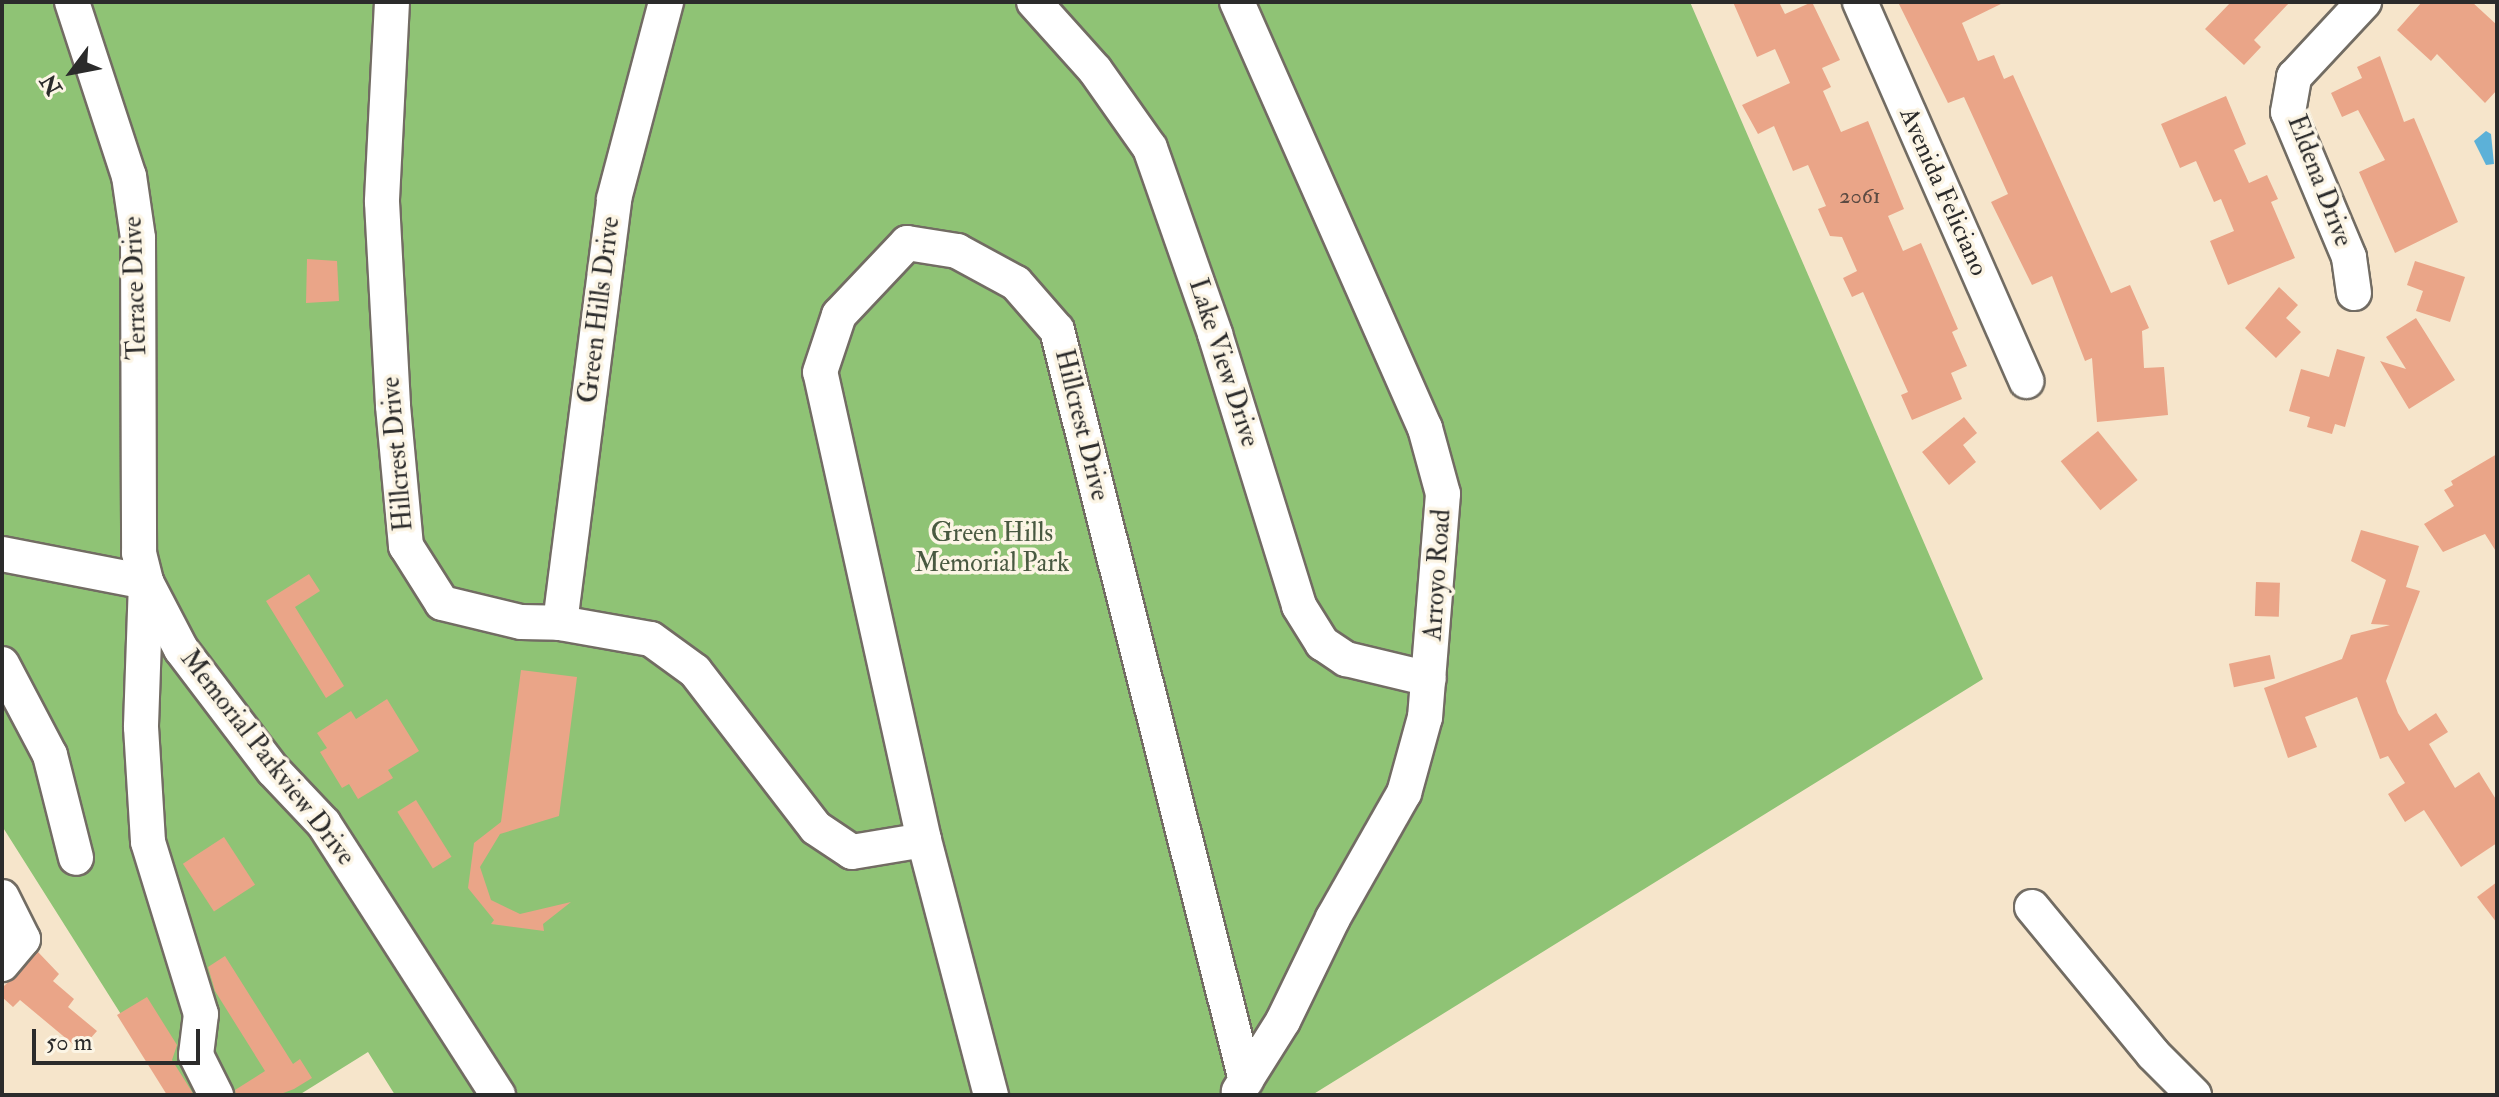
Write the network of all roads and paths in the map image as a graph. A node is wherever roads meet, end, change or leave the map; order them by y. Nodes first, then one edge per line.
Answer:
1 (72, 2) edge
2 (392, 2) edge
3 (666, 2) edge
4 (1034, 2) edge
5 (1237, 2) edge
6 (1860, 2) edge
7 (2364, 2) edge
8 (2354, 293) dead end
9 (2026, 381) dead end
10 (2, 554) edge
11 (146, 582) junction
12 (560, 623) junction
13 (2, 664) edge
14 (1429, 679) junction
15 (924, 840) junction
16 (76, 858) dead end
17 (2, 897) edge
18 (2032, 907) dead end
19 (2, 964) edge
20 (1241, 1088) edge
21 (216, 1095) edge
22 (498, 1095) edge
23 (991, 1095) edge
24 (2194, 1095) edge

1 - 11 street, Terrace Drive
2 - 12 street, Hillcrest Drive
3 - 12 street, Green Hills Drive
4 - 14 street, Lake View Drive
5 - 14 street, Arroyo Road
6 - 9 street, Avenida Feliciano
7 - 8 street, Eldena Drive
10 - 11 street
11 - 21 street
11 - 22 street, Memorial Parkview Drive
12 - 15 street, Hillcrest Drive
13 - 16 street
14 - 20 street, Arroyo Road
15 - 20 street, Hillcrest Drive
15 - 23 street, Hillcrest Drive
17 - 19 street
18 - 24 street

